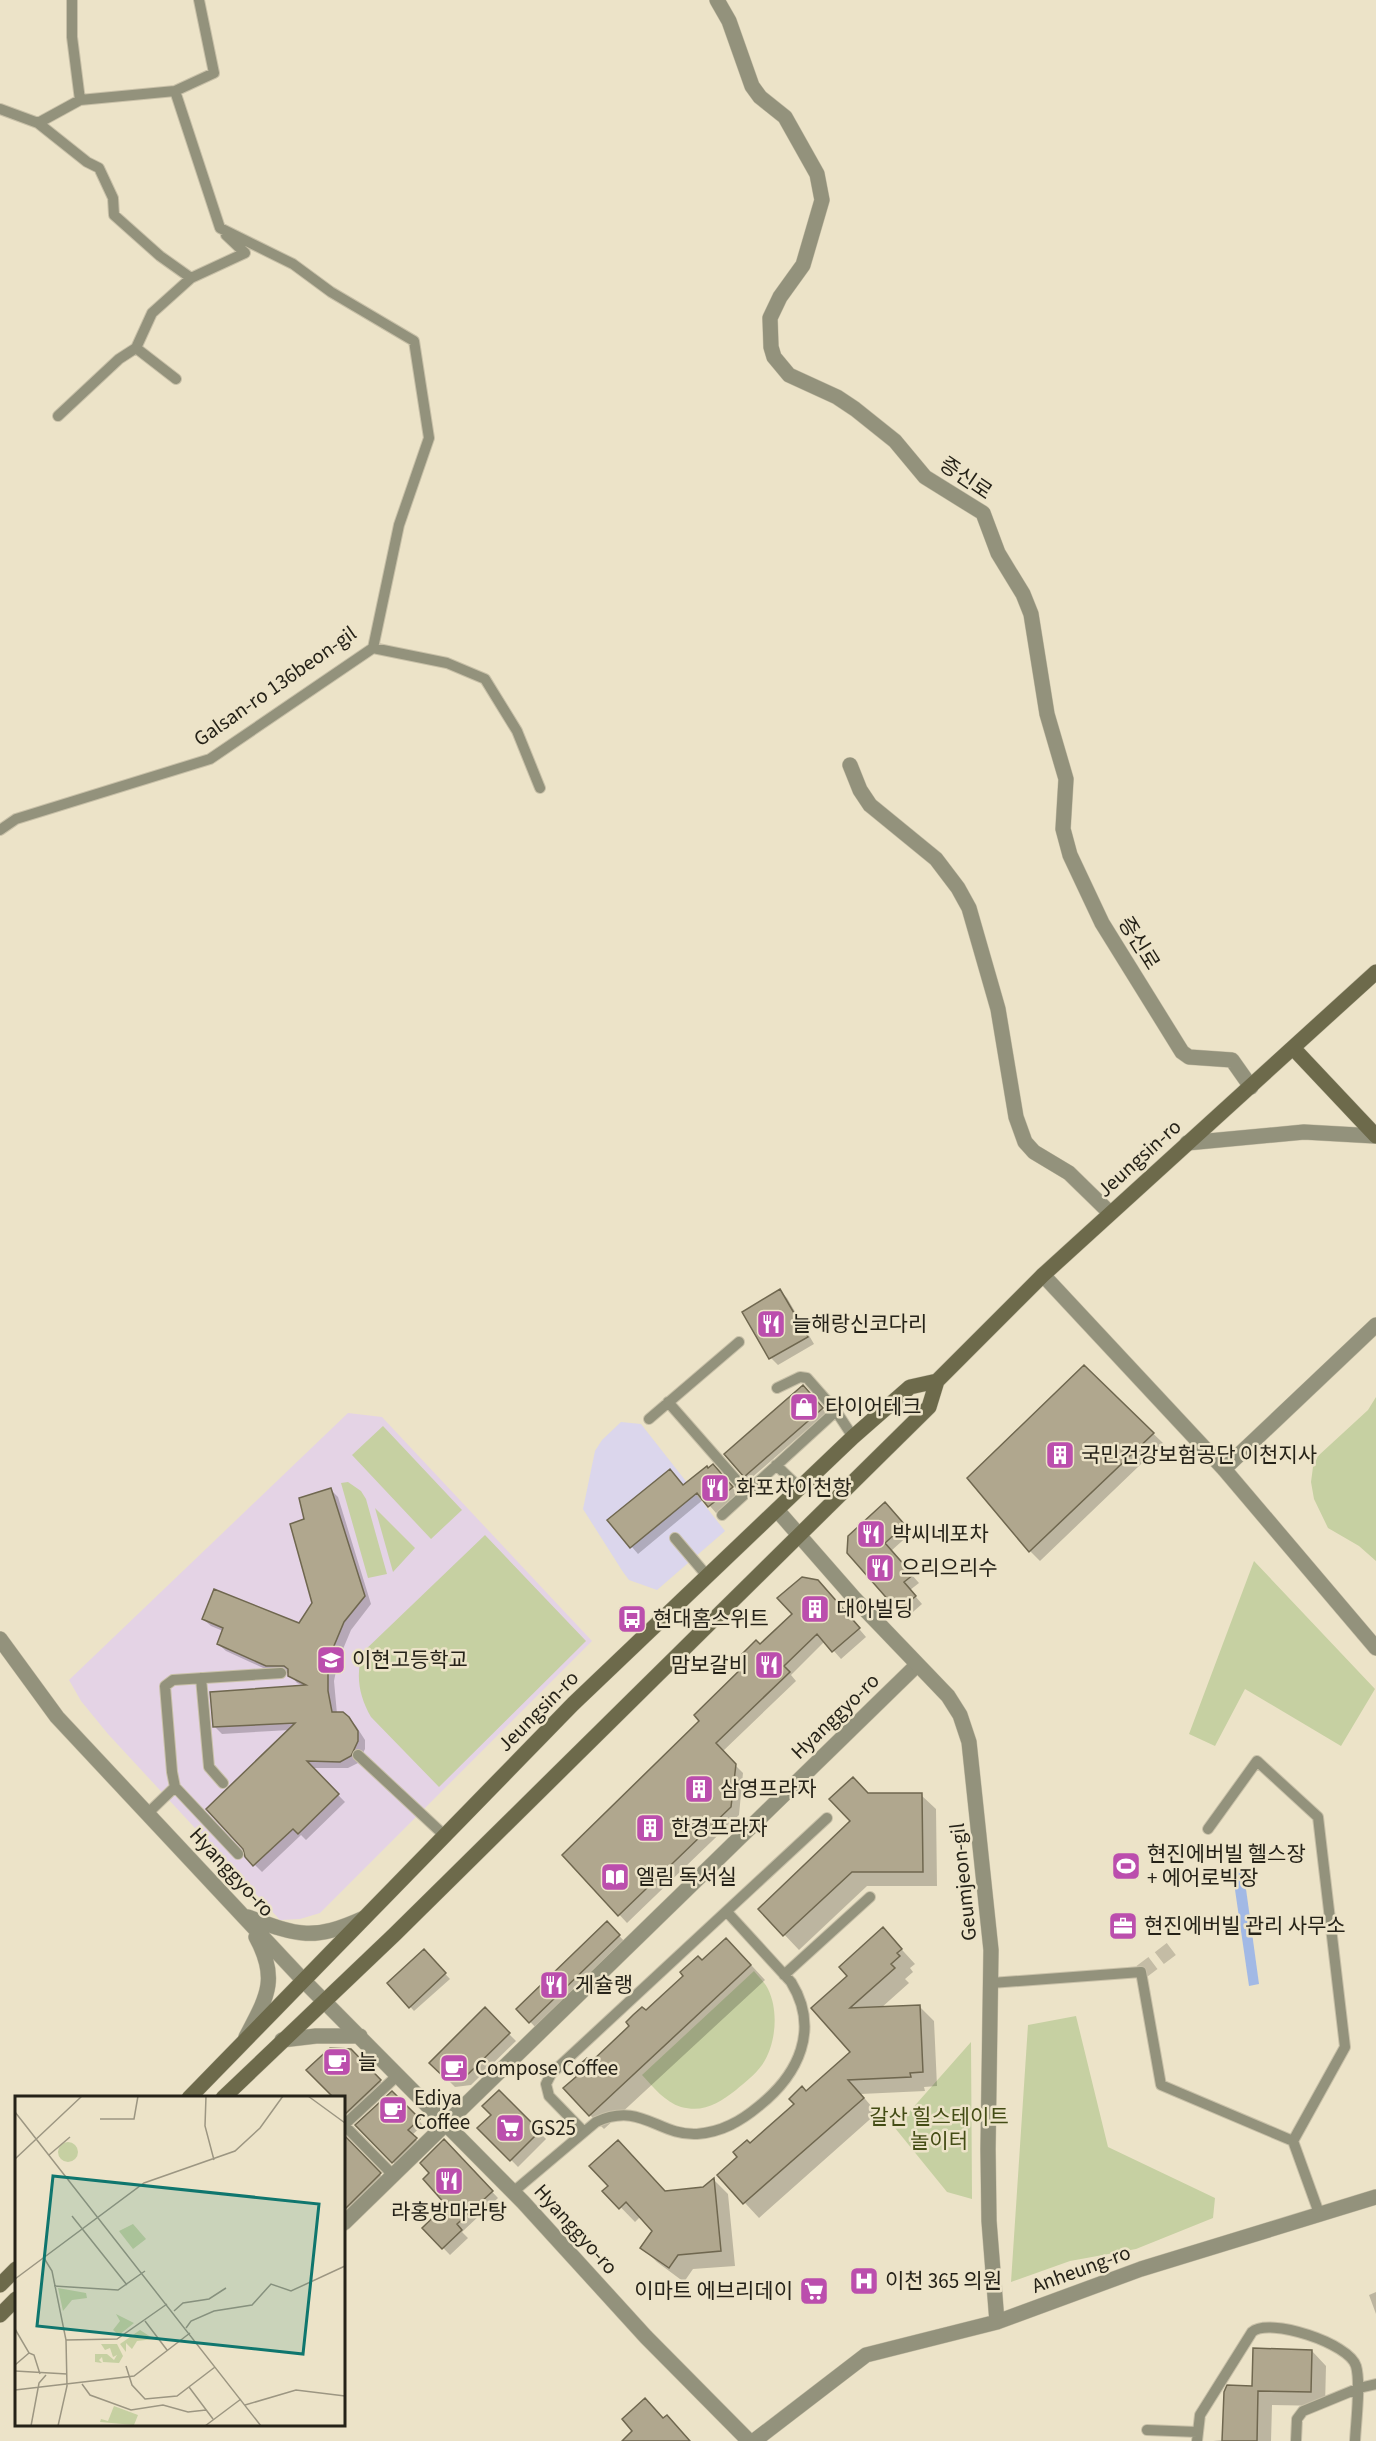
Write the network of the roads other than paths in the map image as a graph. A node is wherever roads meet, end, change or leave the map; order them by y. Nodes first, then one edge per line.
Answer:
1 (72, 0) edge
2 (199, 0) edge
3 (717, 0) edge
4 (175, 90) junction
5 (80, 100) junction
6 (0, 110) edge
7 (38, 123) junction
8 (220, 228) junction
9 (191, 278) junction
10 (136, 348) junction
11 (176, 379) dead end
12 (58, 416) dead end
13 (372, 648) junction
14 (849, 765) dead end
15 (540, 788) dead end
16 (0, 830) edge
17 (1376, 972) edge
18 (1294, 1049) junction
19 (1251, 1087) junction
20 (1376, 1136) edge
21 (1187, 1143) junction
22 (1110, 1213) junction
23 (1043, 1275) junction
24 (1376, 1325) edge
25 (739, 1342) dead end
26 (937, 1381) junction
27 (777, 1388) dead end
28 (668, 1402) junction
29 (836, 1412) junction
30 (649, 1419) dead end
31 (853, 1437) junction
32 (776, 1465) junction
33 (1224, 1469) junction
34 (799, 1487) junction
35 (747, 1492) junction
36 (777, 1510) junction
37 (722, 1515) dead end
38 (798, 1534) junction
39 (675, 1538) dead end
40 (708, 1577) junction
41 (0, 1639) edge
42 (1376, 1648) edge
43 (917, 1665) junction
44 (282, 1673) dead end
45 (201, 1678) junction
46 (357, 1755) dead end
47 (223, 1783) dead end
48 (175, 1787) junction
49 (148, 1813) junction
50 (828, 1818) dead end
51 (1208, 1828) dead end
52 (444, 1835) junction
53 (238, 1854) dead end
54 (870, 1897) dead end
55 (727, 1912) junction
56 (244, 1915) junction
57 (364, 1918) junction
58 (784, 1975) junction
59 (303, 1980) junction
60 (991, 1983) junction
61 (323, 2000) junction
62 (360, 2036) junction
63 (245, 2040) junction
64 (282, 2040) junction
65 (398, 2075) junction
66 (190, 2096) edge
67 (224, 2096) edge
68 (446, 2122) junction
69 (345, 2124) edge
70 (345, 2126) edge
71 (584, 2132) junction
72 (1293, 2141) junction
73 (393, 2175) junction
74 (513, 2192) junction
75 (1376, 2197) edge
76 (1319, 2213) junction
77 (345, 2222) edge
78 (15, 2270) edge
79 (0, 2285) edge
80 (15, 2300) edge
81 (0, 2315) edge
82 (997, 2322) junction
83 (1376, 2384) edge
84 (1357, 2389) junction
85 (1147, 2430) dead end
86 (1197, 2436) edge
87 (749, 2441) edge
88 (754, 2441) edge
89 (1296, 2441) edge
90 (1355, 2441) edge

1 - 5 lane
2 - 4 lane
3 - 19 street, 증신로
4 - 5 lane
4 - 8 lane
5 - 7 lane
6 - 7 lane
7 - 9 lane
8 - 9 lane
8 - 13 lane, Galsan-ro 136beon-gil
9 - 10 lane
10 - 11 lane
10 - 12 lane
13 - 15 lane
13 - 16 lane, Galsan-ro 136beon-gil
14 - 22 street
17 - 18 main road, Jeungsin-ro
18 - 19 main road, Jeungsin-ro
18 - 20 main road
19 - 21 main road, Jeungsin-ro
20 - 21 street
21 - 22 main road, Jeungsin-ro
22 - 23 main road, Jeungsin-ro
23 - 26 main road, Jeungsin-ro
23 - 33 street
24 - 33 street
25 - 28 lane
26 - 31 main road, Jeungsin-ro
26 - 38 main road, Jeungsin-ro
27 - 29 lane
28 - 30 lane
28 - 35 lane
29 - 31 lane
29 - 32 lane
31 - 34 main road, Jeungsin-ro
32 - 34 lane
32 - 35 lane
33 - 42 street
34 - 36 main road, Jeungsin-ro
35 - 37 lane
36 - 38 street, Geumjeon-gil
36 - 40 main road, Jeungsin-ro
38 - 43 street, Geumjeon-gil
38 - 61 main road, Jeungsin-ro
39 - 40 lane
40 - 52 main road, Jeungsin-ro
41 - 49 street, Hyanggyo-ro
43 - 60 street, Geumjeon-gil
43 - 68 street, Hyanggyo-ro
44 - 45 lane
45 - 47 lane
45 - 48 lane
46 - 52 lane
48 - 49 lane
48 - 53 lane
49 - 56 street, Hyanggyo-ro
50 - 55 lane
51 - 72 lane
52 - 57 main road, Jeungsin-ro
54 - 58 lane
55 - 58 lane
55 - 71 lane
56 - 57 street
56 - 59 street, Hyanggyo-ro
56 - 63 street
57 - 59 main road, Jeungsin-ro
58 - 71 lane
59 - 61 street, Hyanggyo-ro
59 - 63 main road, Jeungsin-ro
60 - 72 lane
60 - 82 street, Geumjeon-gil
61 - 62 street, Hyanggyo-ro
61 - 64 main road, Jeungsin-ro
62 - 64 street
62 - 65 street, Hyanggyo-ro
63 - 66 main road, Jeungsin-ro
64 - 67 main road, Jeungsin-ro
65 - 68 street, Hyanggyo-ro
65 - 69 lane
68 - 73 street
68 - 74 street, Hyanggyo-ro
70 - 73 lane
71 - 74 lane
72 - 76 lane
73 - 77 street
74 - 87 street, Hyanggyo-ro
75 - 76 street, Anheung-ro
76 - 82 street, Anheung-ro
78 - 79 main road
80 - 81 main road
82 - 88 street, Anheung-ro
83 - 84 lane
84 - 86 lane
84 - 89 lane
84 - 90 lane
85 - 86 lane

